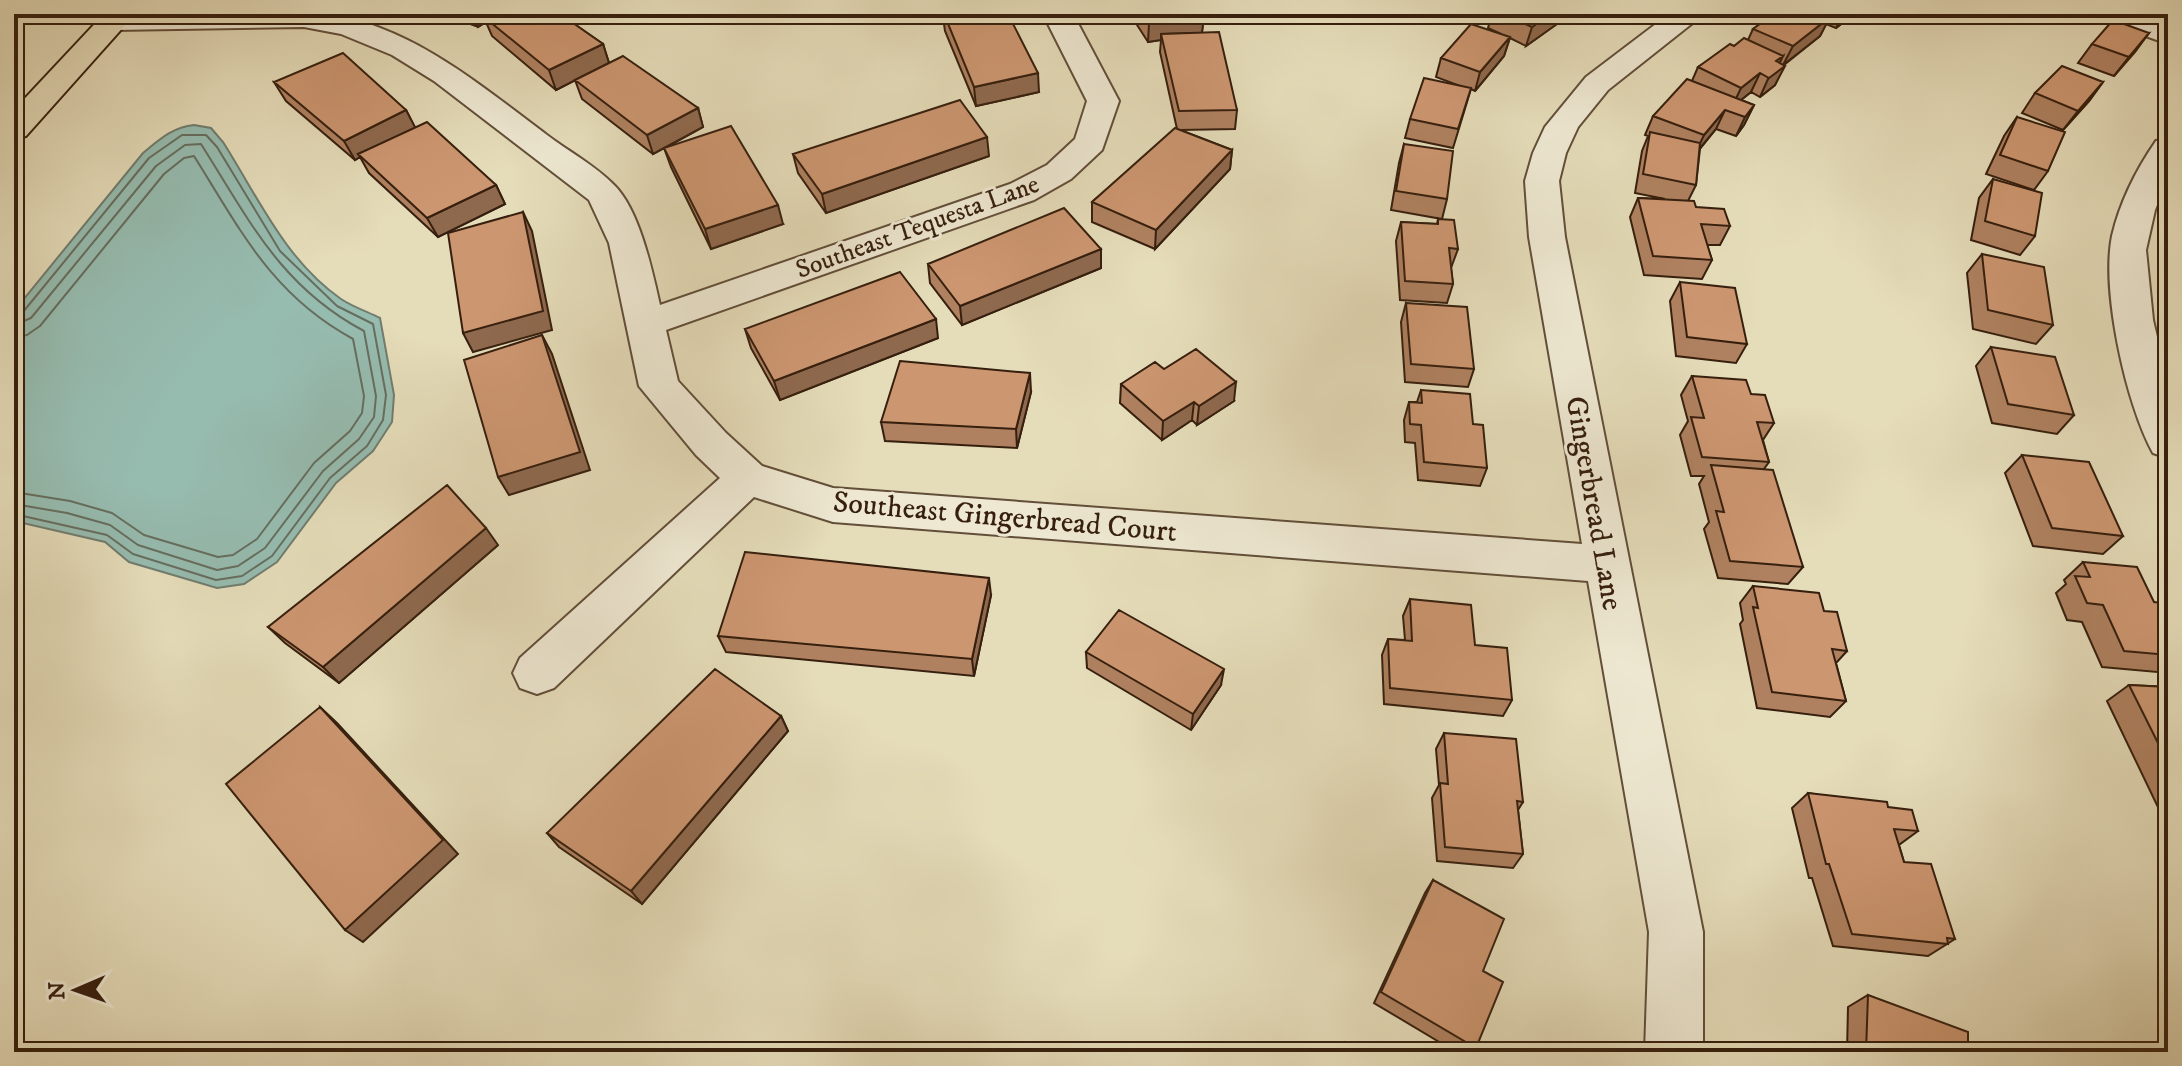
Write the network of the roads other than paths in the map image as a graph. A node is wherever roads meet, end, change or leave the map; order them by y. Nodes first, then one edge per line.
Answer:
1 (1058, 14) edge
2 (1689, 14) edge
3 (2112, 14) edge
4 (306, 16) edge
5 (117, 17) edge
6 (2168, 35) edge
7 (14, 129) edge
8 (2168, 148) edge
9 (644, 324) junction
10 (2168, 442) edge
11 (747, 478) junction
12 (1607, 564) junction
13 (537, 673) dead end
14 (1674, 1052) edge

1 - 9 street, Southeast Tequesta Lane
2 - 12 street, Gingerbread Lane
3 - 6 street
4 - 5 street, Southeast Gingerbread Court
4 - 9 street, Southeast Gingerbread Court
5 - 7 main road
8 - 10 street
9 - 11 street, Southeast Gingerbread Court
11 - 12 street, Southeast Gingerbread Court
11 - 13 street
12 - 14 street, Gingerbread Lane

